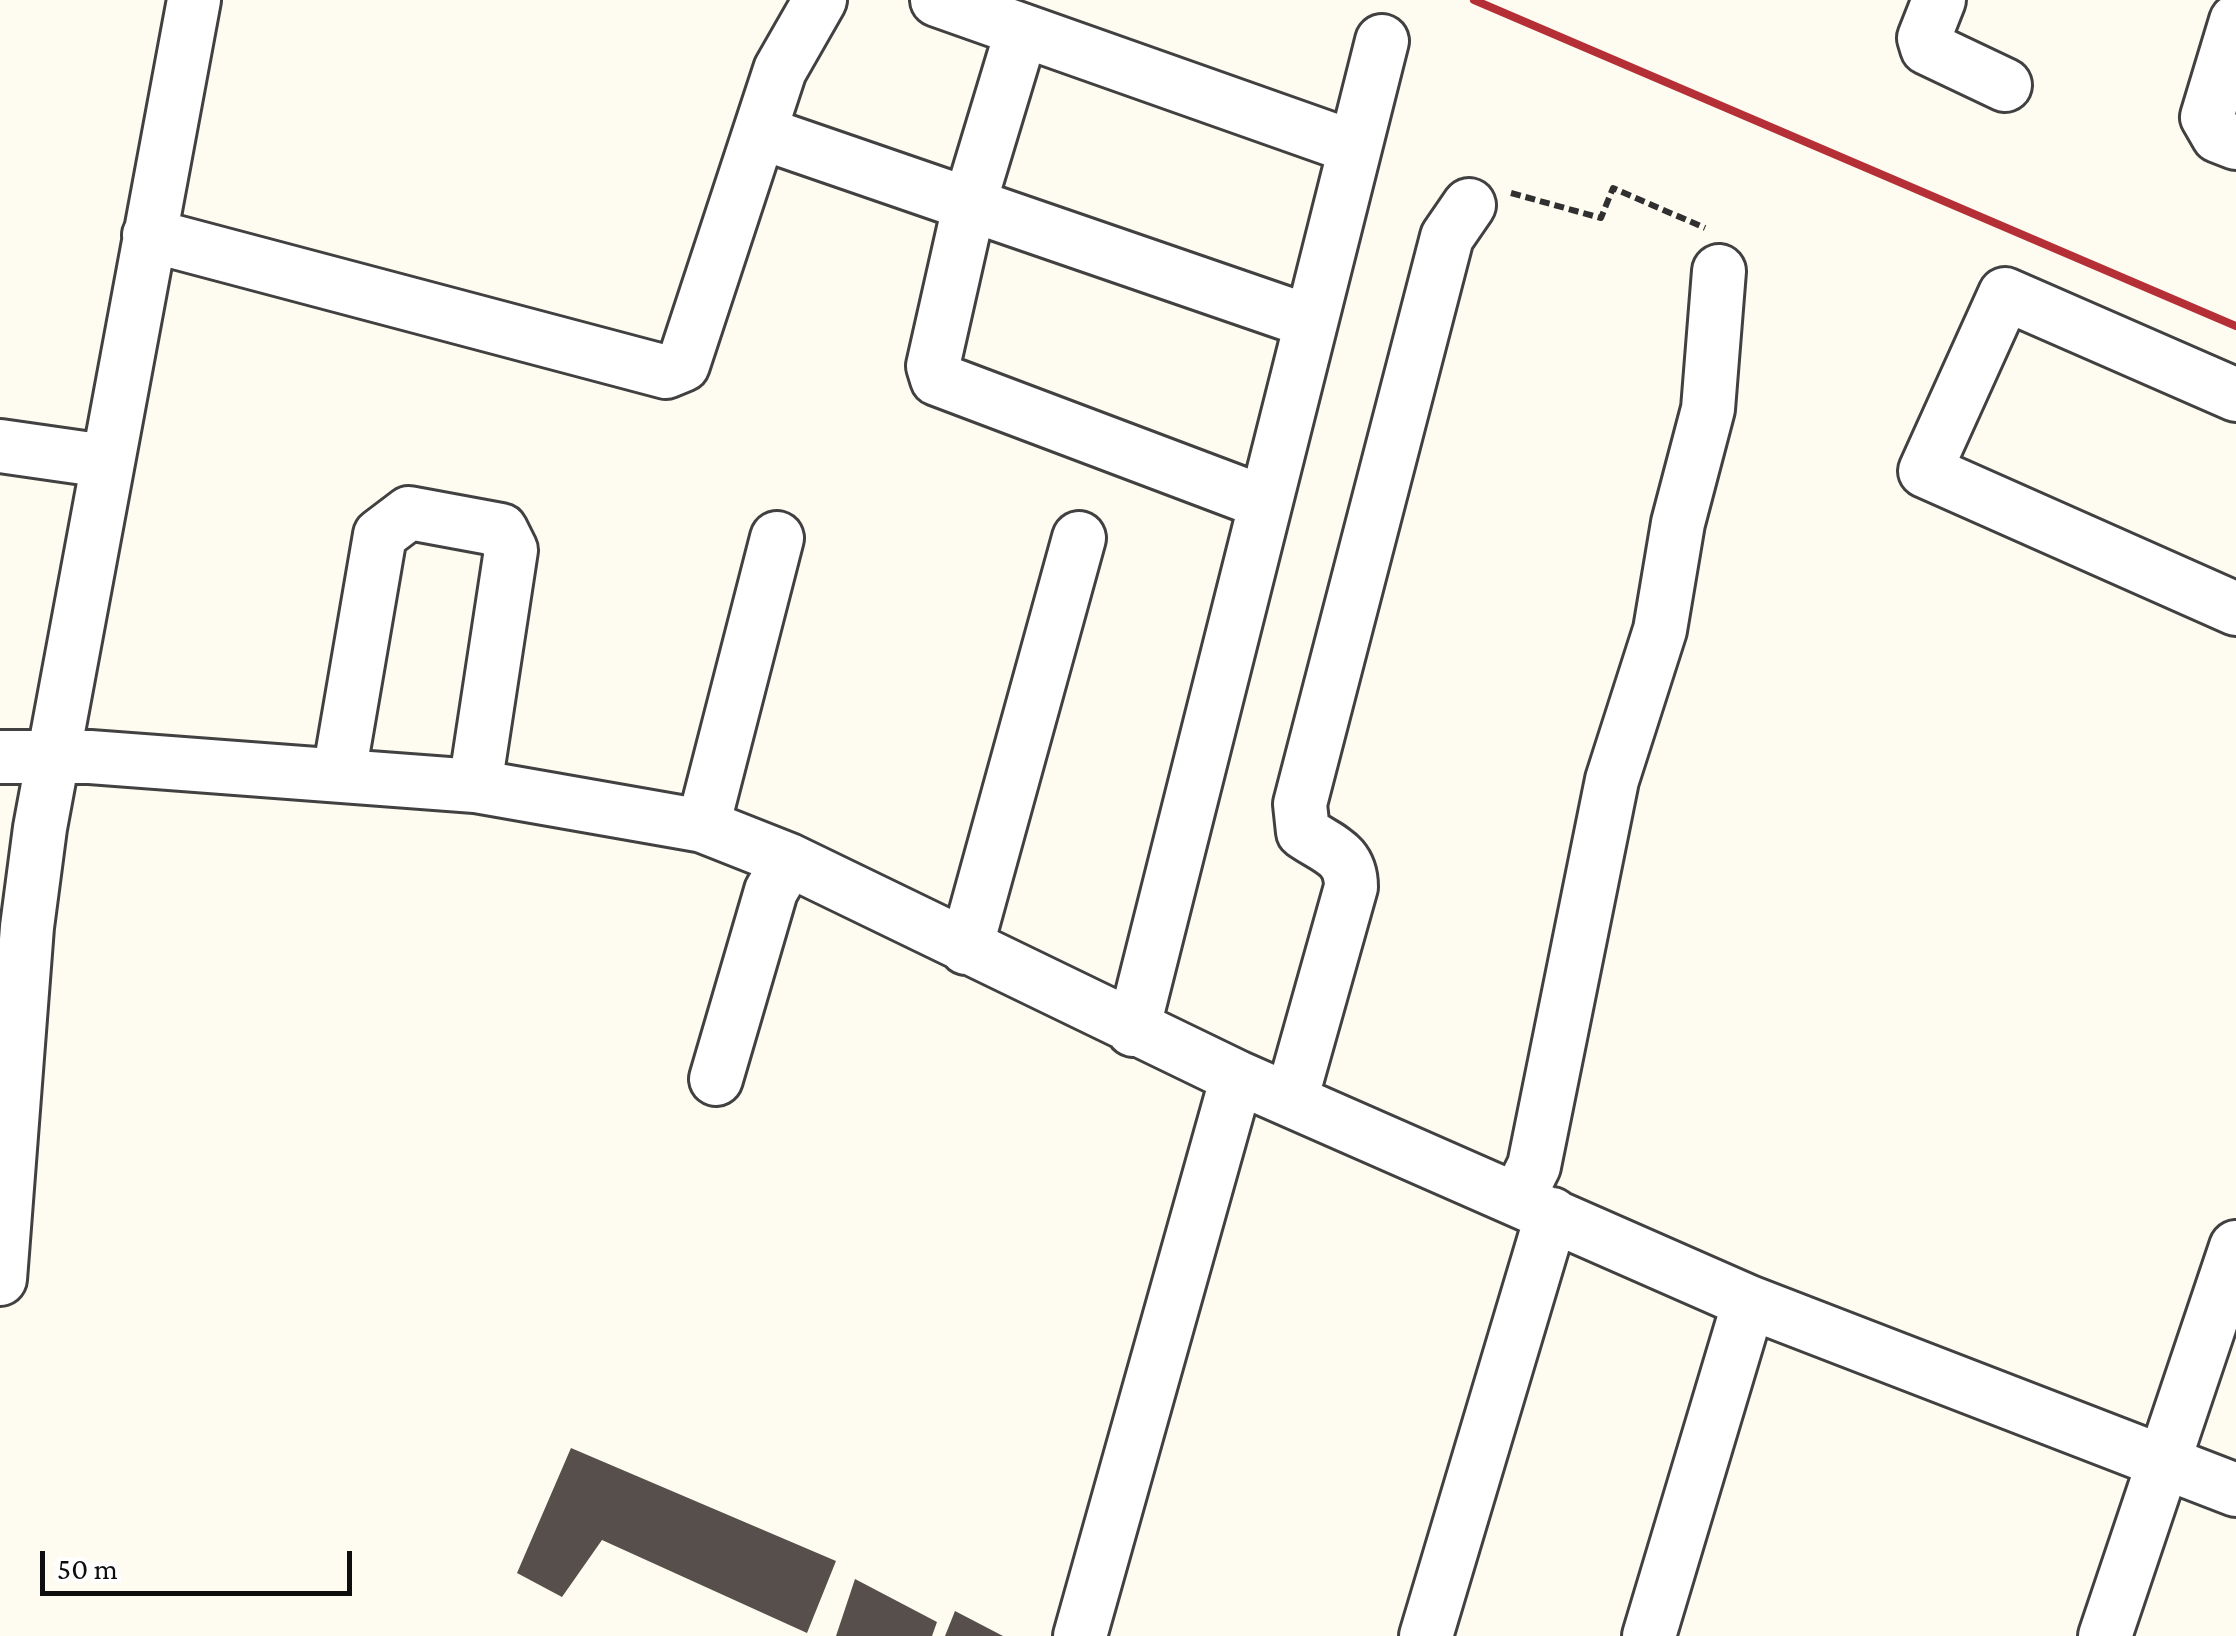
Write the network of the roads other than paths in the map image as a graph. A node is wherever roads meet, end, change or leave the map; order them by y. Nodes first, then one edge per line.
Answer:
1 (194, 0) edge
2 (820, 0) edge
3 (937, 0) edge
4 (1939, 0) edge
5 (2236, 21) edge
6 (1022, 30) junction
7 (1382, 41) dead end
8 (2005, 85) dead end
9 (762, 132) junction
10 (2236, 143) edge
11 (1354, 147) junction
12 (970, 202) junction
13 (1469, 204) road end
14 (148, 235) junction
15 (1719, 271) road end
16 (1311, 322) junction
17 (2236, 396) edge
18 (0, 446) edge
19 (105, 461) junction
20 (1263, 502) junction
21 (777, 538) dead end
22 (1078, 538) dead end
23 (2236, 609) edge
24 (0, 757) edge
25 (51, 759) junction
26 (338, 774) junction
27 (474, 786) junction
28 (703, 826) junction
29 (790, 860) junction
30 (966, 948) junction
31 (1133, 1030) junction
32 (1237, 1078) junction
33 (716, 1080) dead end
34 (1292, 1100) junction
35 (1535, 1206) junction
36 (2236, 1247) edge
37 (0, 1279) edge
38 (1749, 1302) junction
39 (2166, 1462) junction
40 (2236, 1490) edge
41 (1080, 1636) edge
42 (1426, 1636) edge
43 (1649, 1636) edge
44 (2105, 1636) edge

1 - 14 street
2 - 9 street
3 - 6 street
4 - 8 street
5 - 10 street
6 - 11 street
6 - 12 street
7 - 11 street
9 - 12 street
9 - 14 street
11 - 16 street
12 - 16 street
12 - 20 street
13 - 34 street
14 - 19 street
15 - 35 street
16 - 20 street
17 - 23 street
18 - 19 street
19 - 25 street
20 - 31 street
21 - 28 street
22 - 30 street
24 - 25 street
25 - 26 street
25 - 37 street
26 - 27 street
26 - 27 street
27 - 28 street
28 - 29 street
29 - 30 street
29 - 33 street
30 - 31 street
31 - 32 street
32 - 34 street
32 - 41 street
34 - 35 street
35 - 38 street
35 - 42 street
36 - 39 street
38 - 39 street
38 - 43 street
39 - 40 street
39 - 44 street

